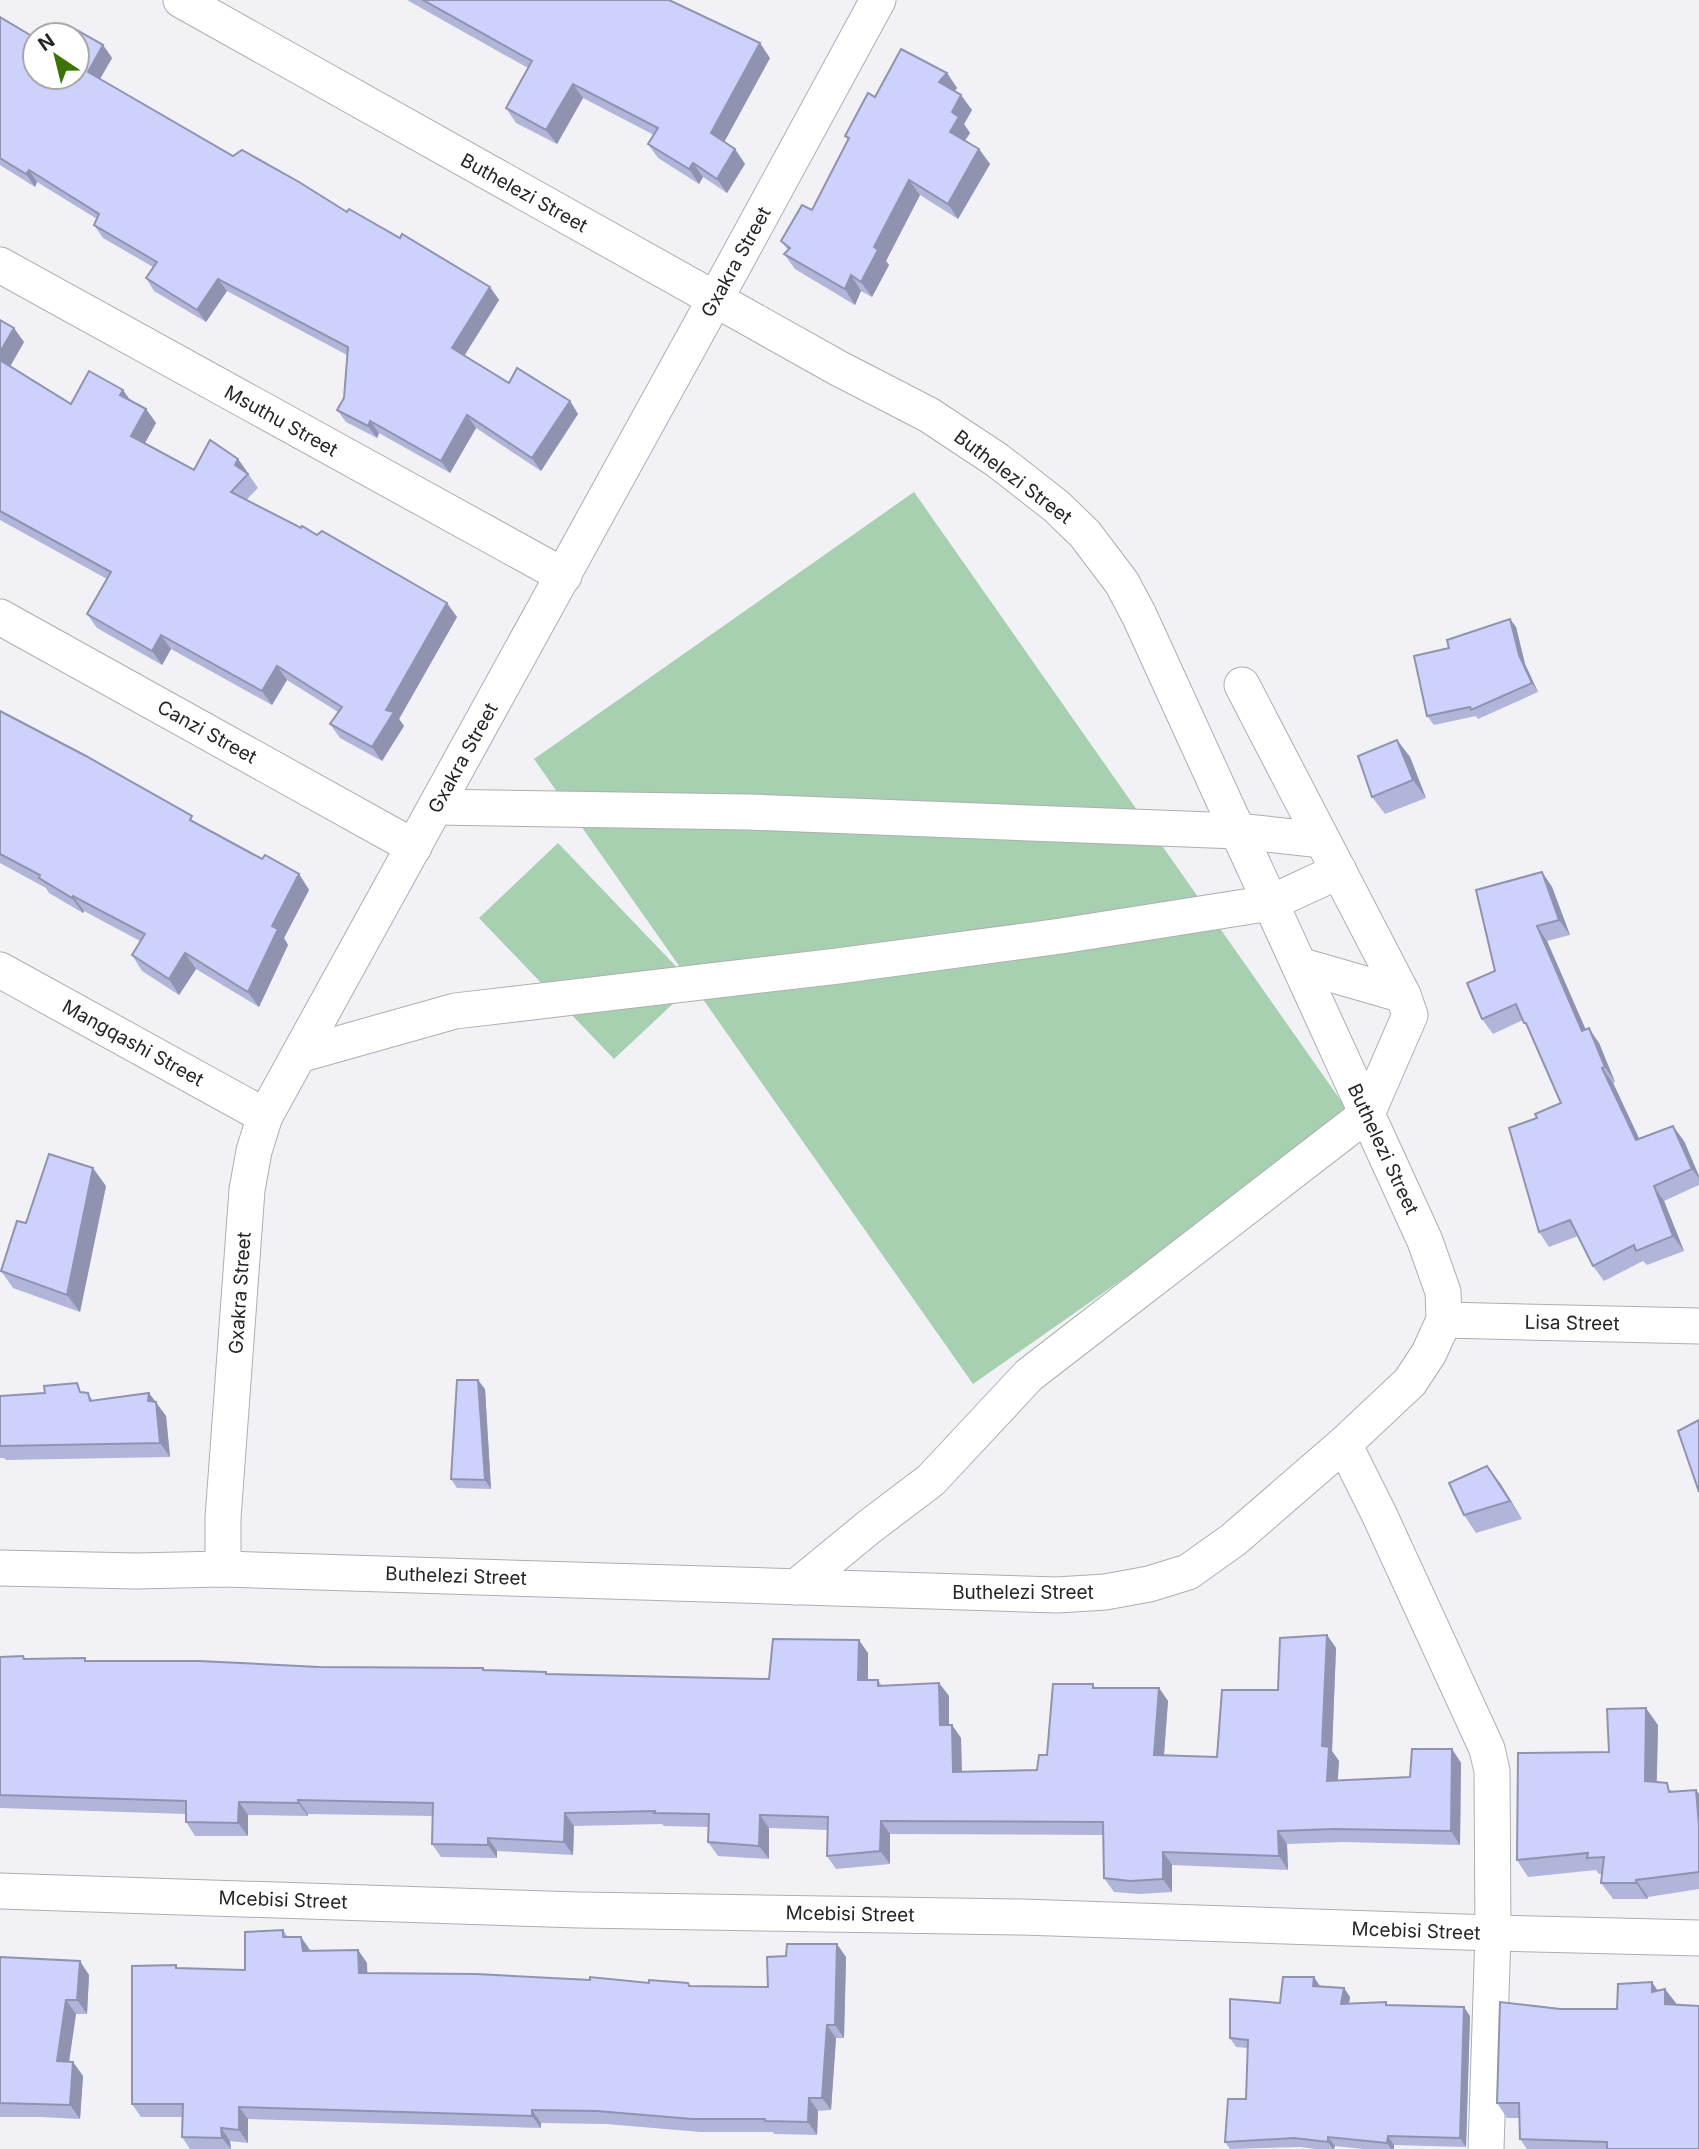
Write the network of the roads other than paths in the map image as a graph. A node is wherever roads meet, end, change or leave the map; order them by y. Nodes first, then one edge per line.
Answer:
1 (181, 0) edge
2 (868, 3) edge
3 (0, 265) edge
4 (714, 299) junction
5 (564, 576) junction
6 (0, 617) edge
7 (1241, 685) dead end
8 (436, 807) junction
9 (1237, 831) junction
10 (1322, 840) junction
11 (414, 847) junction
12 (1339, 871) junction
13 (1270, 902) junction
14 (1299, 965) junction
15 (0, 970) edge
16 (1403, 995) junction
17 (299, 1055) junction
18 (1367, 1114) junction
19 (265, 1116) junction
20 (1444, 1320) junction
21 (1699, 1326) edge
22 (1344, 1444) junction
23 (0, 1568) edge
24 (223, 1569) junction
25 (796, 1587) junction
26 (0, 1891) edge
27 (1493, 1933) junction
28 (1699, 1938) edge
29 (1486, 2149) edge

1 - 4 street, Buthelezi Street
2 - 4 street, Gxakra Street
3 - 5 street, Msuthu Street
4 - 5 street, Gxakra Street
4 - 9 street, Buthelezi Street
5 - 8 street, Gxakra Street
6 - 11 street, Canzi Street
7 - 10 street
8 - 9 street
8 - 11 street, Gxakra Street
9 - 10 street
9 - 13 street, Buthelezi Street
10 - 12 street
11 - 17 street, Gxakra Street
12 - 13 street
12 - 16 street
13 - 14 street, Buthelezi Street
13 - 17 street
14 - 16 street
14 - 18 street, Buthelezi Street
15 - 19 street, Mangqashi Street
16 - 18 street
17 - 19 street, Gxakra Street
18 - 20 street, Buthelezi Street
18 - 25 street
19 - 24 street, Gxakra Street
20 - 21 street, Lisa Street
20 - 22 street, Buthelezi Street
22 - 25 street, Buthelezi Street
22 - 27 street
23 - 24 street, Buthelezi Street
24 - 25 street, Buthelezi Street
26 - 27 street, Mcebisi Street
27 - 28 street, Mcebisi Street
27 - 29 street

